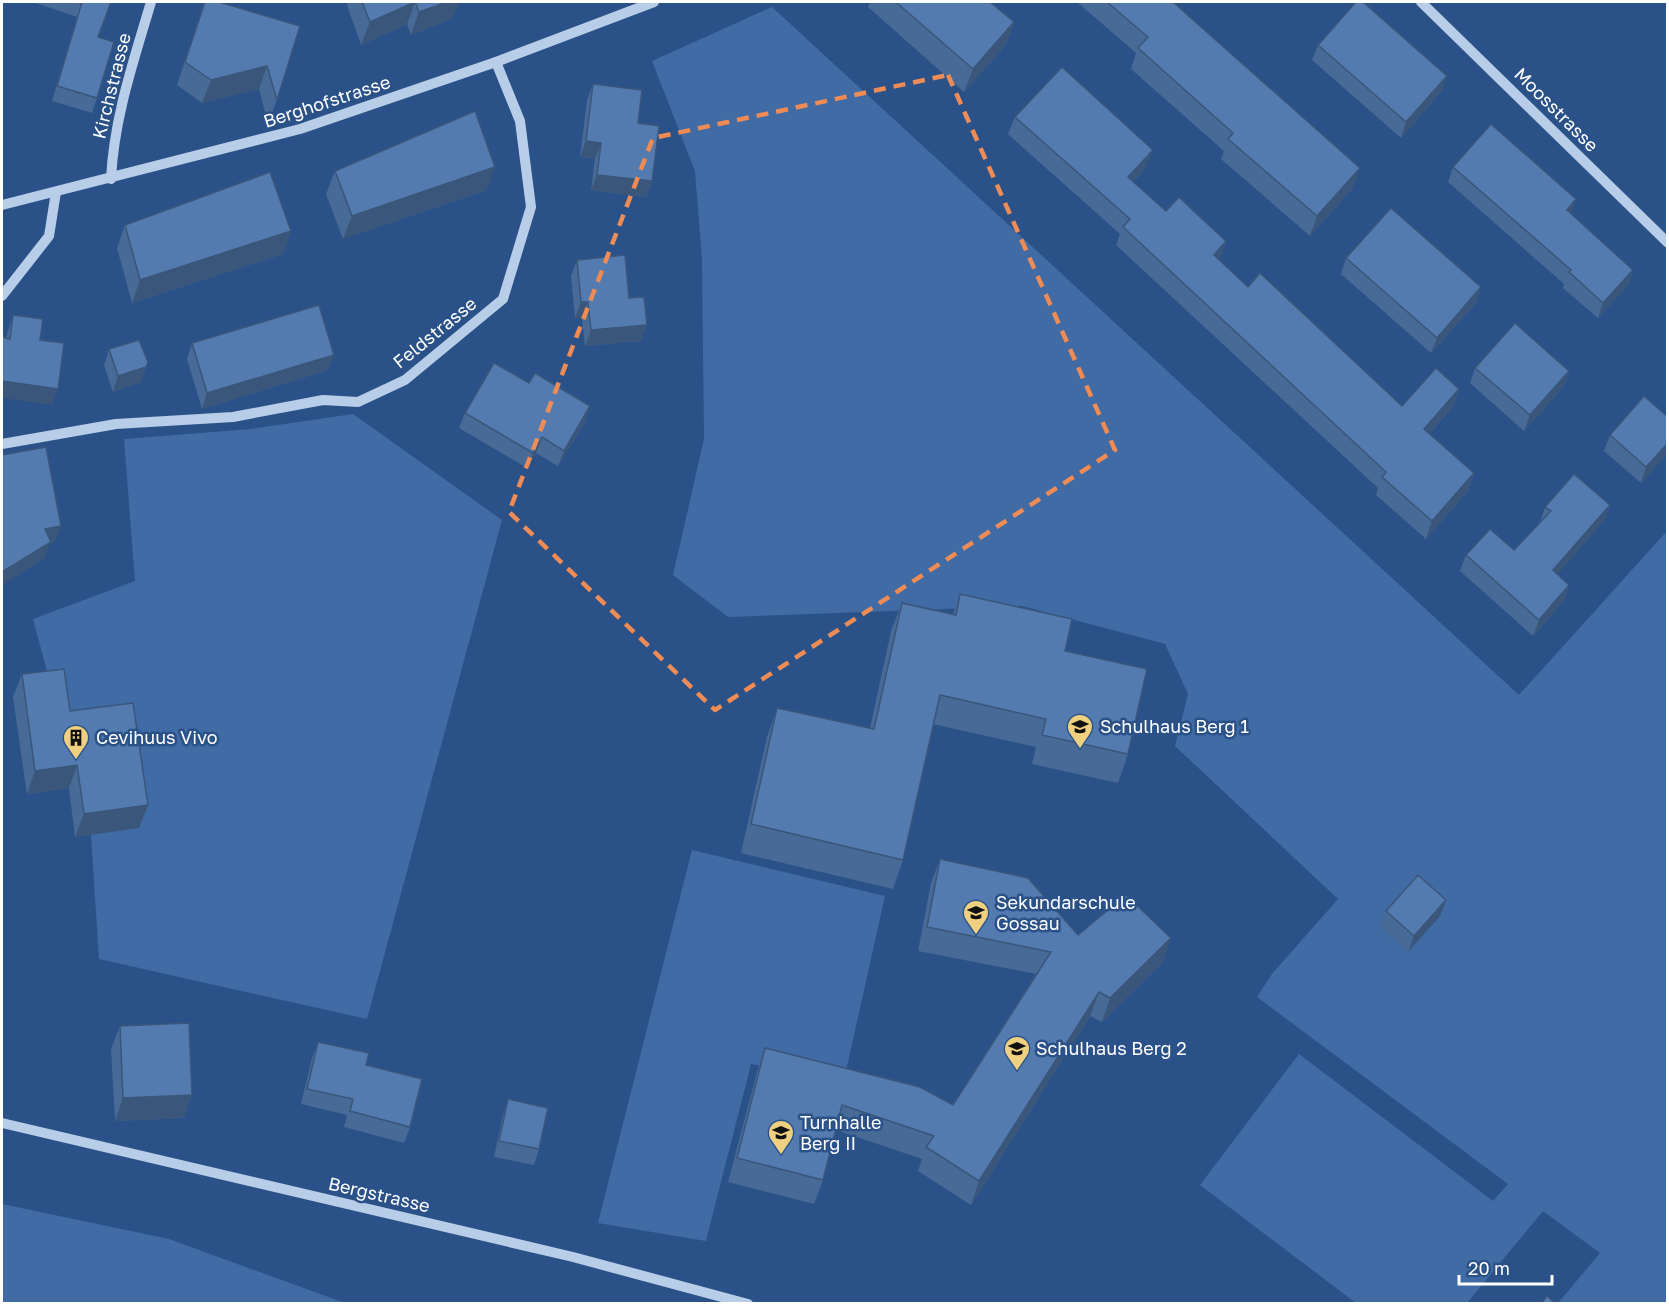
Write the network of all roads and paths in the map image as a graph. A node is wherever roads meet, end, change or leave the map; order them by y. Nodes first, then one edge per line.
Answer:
1 (151, 2) edge
2 (654, 2) edge
3 (1421, 2) edge
4 (496, 62) junction
5 (111, 179) junction
6 (56, 192) junction
7 (2, 205) edge
8 (1668, 243) edge
9 (2, 296) edge
10 (2, 444) edge
11 (2, 1124) edge
12 (748, 1304) edge

1 - 5 street, Kirchstrasse
2 - 4 street, Berghofstrasse
3 - 8 street, Moosstrasse
4 - 5 street, Berghofstrasse
4 - 10 street, Feldstrasse
5 - 6 street, Berghofstrasse
6 - 7 street, Berghofstrasse
6 - 9 street
11 - 12 street, Bergstrasse

